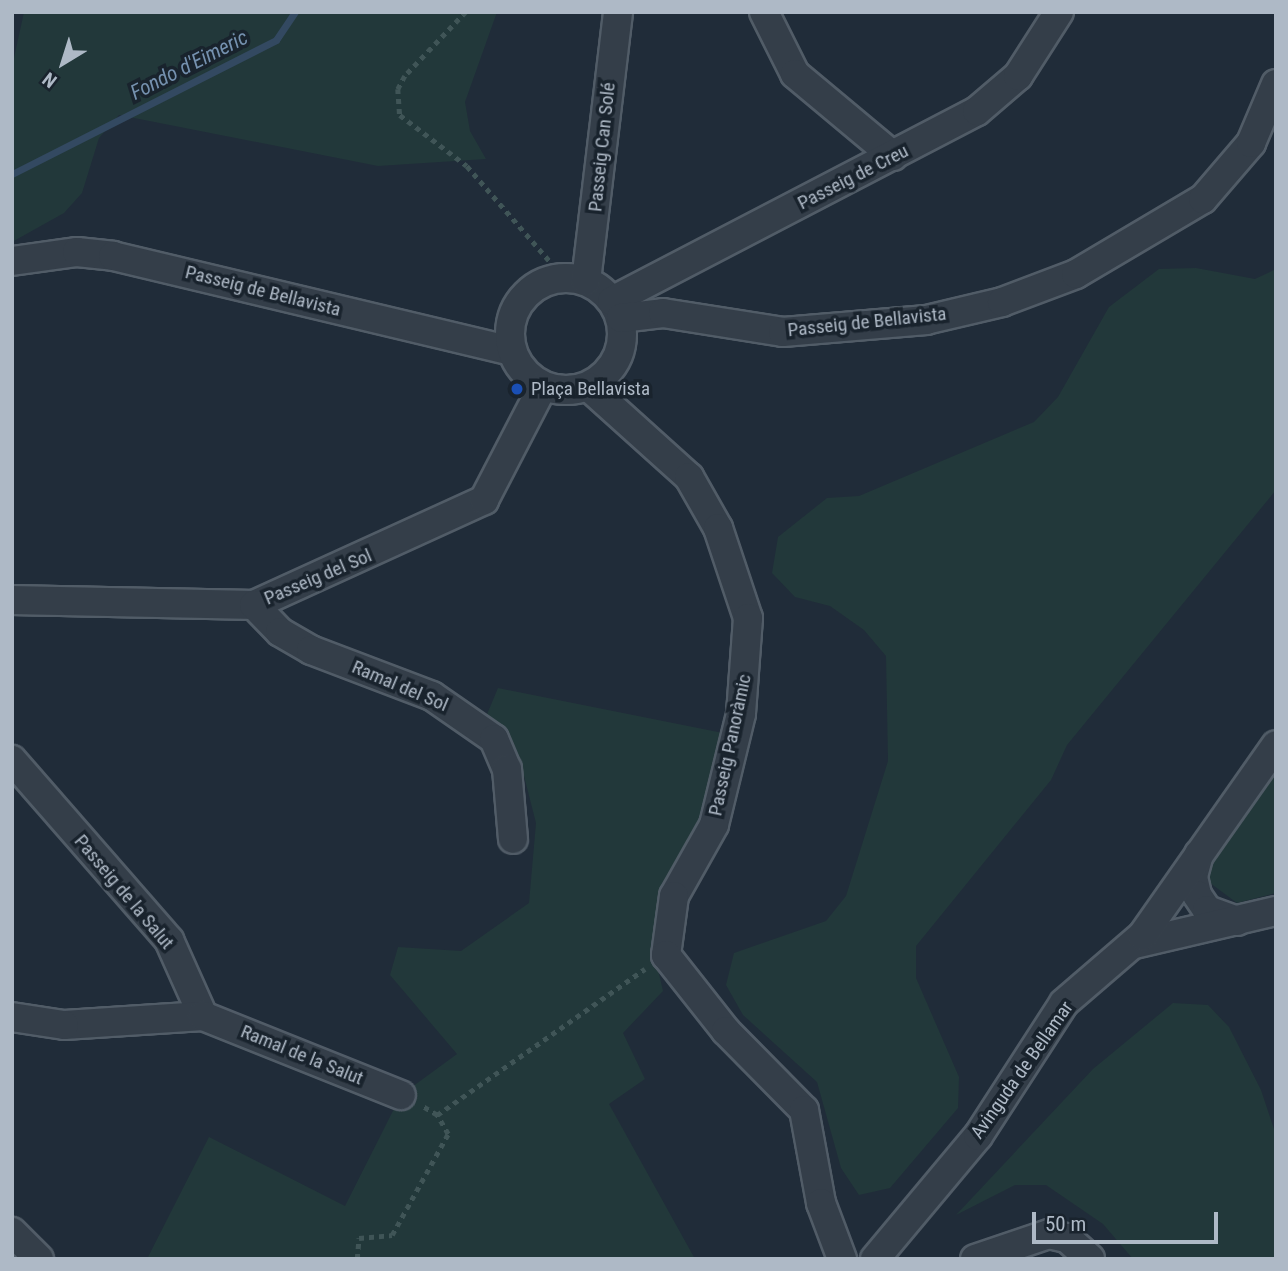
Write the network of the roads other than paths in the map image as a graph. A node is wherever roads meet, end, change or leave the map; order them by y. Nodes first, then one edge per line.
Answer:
1 (618, 12) edge
2 (764, 12) edge
3 (1059, 12) edge
4 (1276, 84) edge
5 (893, 156) junction
6 (12, 261) edge
7 (575, 279) junction
8 (617, 309) junction
9 (512, 351) junction
10 (543, 386) junction
11 (589, 387) junction
12 (12, 600) edge
13 (254, 605) junction
14 (1276, 745) edge
15 (12, 761) edge
16 (513, 839) dead end
17 (1200, 853) junction
18 (1276, 911) edge
19 (1237, 921) junction
20 (1134, 944) junction
21 (203, 1016) junction
22 (12, 1017) edge
23 (401, 1095) road end
24 (12, 1232) edge
25 (39, 1259) edge
26 (842, 1259) edge
27 (875, 1259) edge
28 (975, 1259) edge
29 (1090, 1259) edge

1 - 7 street, Passeig Can Solé
2 - 5 street
3 - 5 street, Passeig de Creu
4 - 8 street, Passeig de Bellavista
5 - 8 street, Passeig de Creu
6 - 9 street, Passeig de Bellavista
7 - 8 street
7 - 9 street
8 - 11 street
9 - 10 street
10 - 11 street
10 - 13 street, Passeig del Sol
11 - 26 street, Passeig Panoràmic
12 - 13 street, Passeig del Sol
13 - 16 street, Ramal del Sol
14 - 17 street, Avinguda de Bellamar
15 - 21 street, Passeig de la Salut
17 - 19 street, Avinguda de Bellamar
17 - 20 street, Avinguda de Bellamar
18 - 19 street
19 - 20 street
20 - 27 street, Avinguda de Bellamar
21 - 22 street
21 - 23 street, Ramal de la Salut
24 - 25 street
28 - 29 street

